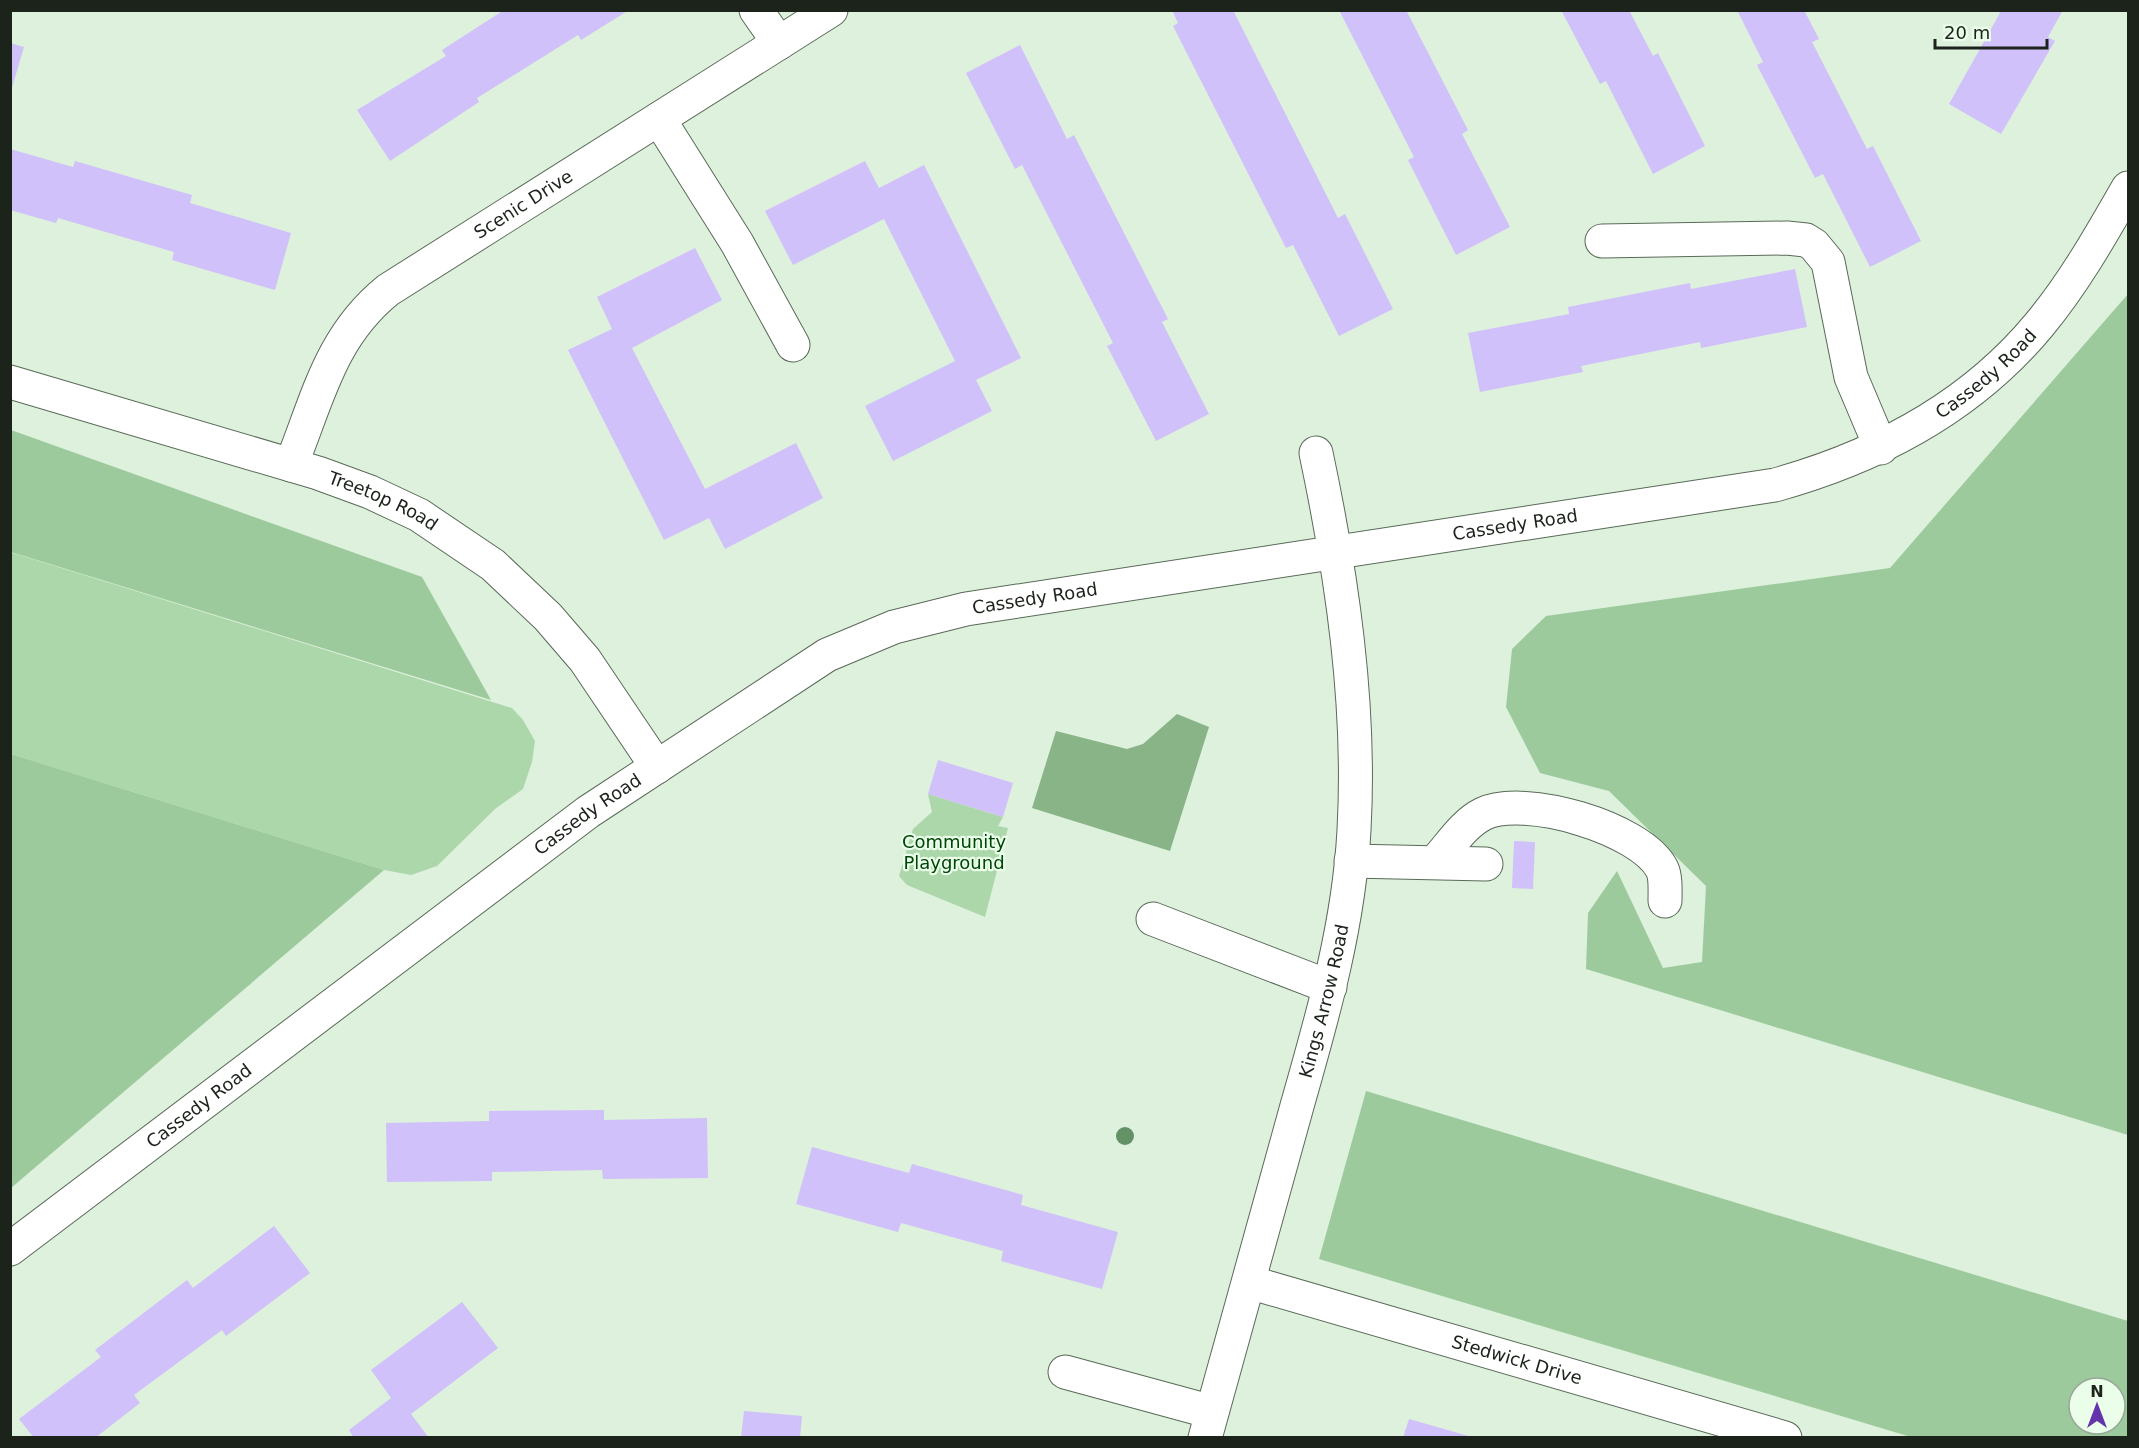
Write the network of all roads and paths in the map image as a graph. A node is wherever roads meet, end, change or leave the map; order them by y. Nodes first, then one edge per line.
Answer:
1 (756, 10) edge
2 (831, 10) edge
3 (779, 43) junction
4 (659, 119) junction
5 (2128, 188) edge
6 (1602, 242) dead end
7 (793, 345) dead end
8 (10, 382) edge
9 (1881, 448) junction
10 (1316, 453) dead end
11 (291, 465) junction
12 (1336, 554) junction
13 (657, 767) junction
14 (1351, 861) junction
15 (1435, 862) junction
16 (1486, 864) dead end
17 (1665, 901) dead end
18 (1153, 919) dead end
19 (1330, 987) junction
20 (10, 1249) edge
21 (1249, 1282) junction
22 (1065, 1372) dead end
23 (1208, 1425) edge
24 (1785, 1437) edge

1 - 3 street
2 - 3 street, Scenic Drive
3 - 4 street, Scenic Drive
4 - 7 street
4 - 11 street, Scenic Drive
5 - 9 street, Cassedy Road
6 - 9 street
8 - 11 street, Treetop Road
9 - 12 street, Cassedy Road
10 - 12 street, Kings Arrow Road
11 - 13 street, Treetop Road
12 - 13 street, Cassedy Road
12 - 14 street, Kings Arrow Road
13 - 20 street, Cassedy Road
14 - 15 street
14 - 19 street, Kings Arrow Road
15 - 16 street
15 - 17 street
18 - 19 street
19 - 21 street, Kings Arrow Road
21 - 23 street, Kings Arrow Road
21 - 24 street, Stedwick Drive
22 - 23 street

